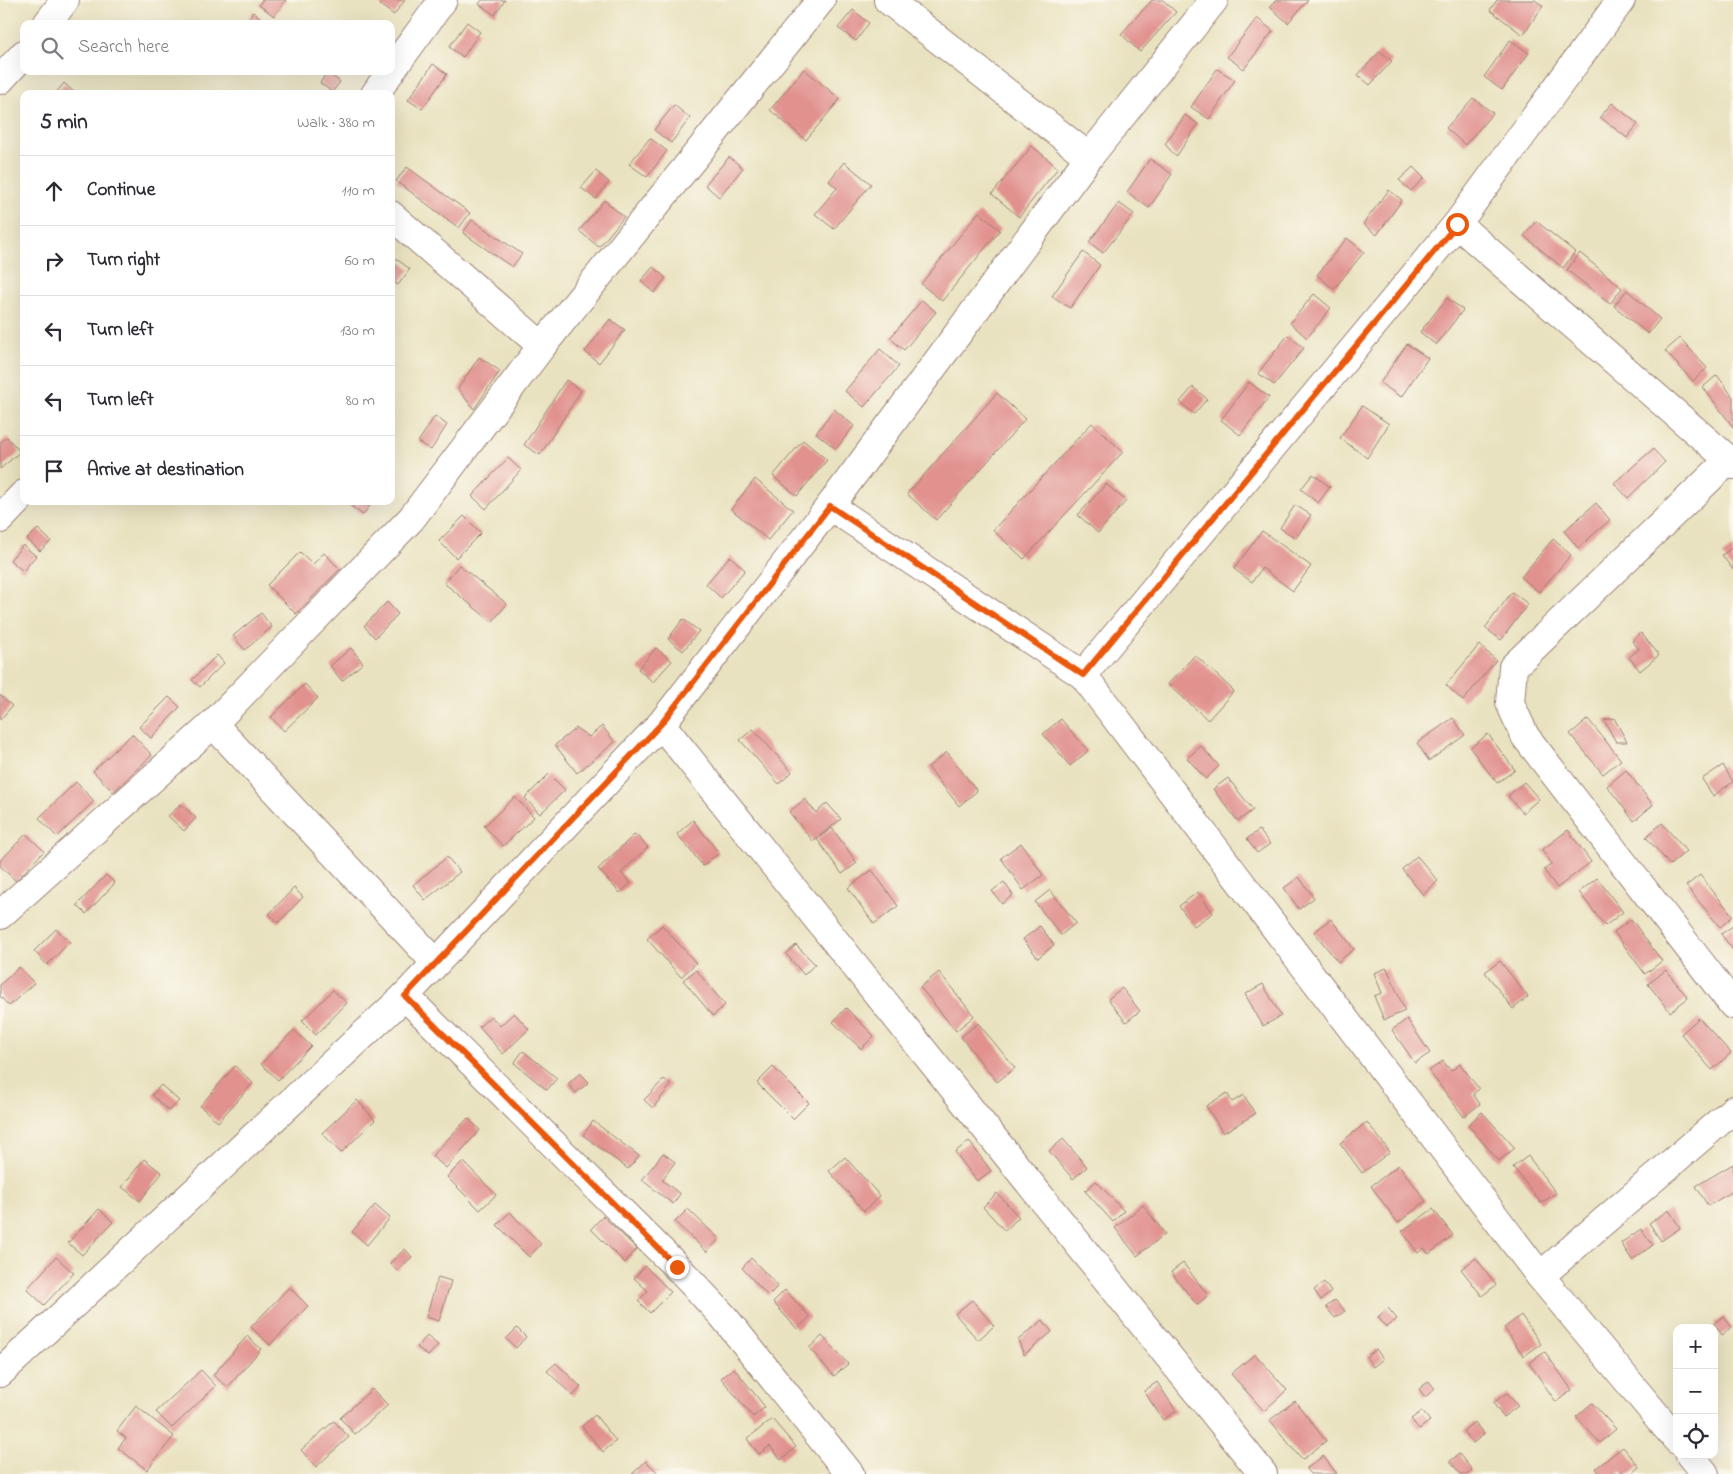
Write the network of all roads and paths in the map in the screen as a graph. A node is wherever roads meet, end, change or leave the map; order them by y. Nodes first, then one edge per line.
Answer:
1 (65, 0) edge
2 (443, 0) edge
3 (821, 0) edge
4 (888, 0) edge
5 (1214, 0) edge
6 (1621, 0) edge
7 (50, 20) edge
8 (20, 58) edge
9 (395, 66) edge
10 (388, 75) edge
11 (0, 80) edge
12 (378, 90) edge
13 (1089, 157) junction
14 (395, 218) edge
15 (1457, 224) junction
16 (542, 346) junction
17 (1731, 463) edge
18 (20, 498) edge
19 (830, 506) junction
20 (0, 519) edge
21 (1083, 675) junction
22 (213, 724) junction
23 (661, 724) junction
24 (0, 915) edge
25 (436, 962) junction
26 (405, 996) junction
27 (1733, 1005) edge
28 (1733, 1110) edge
29 (1540, 1276) junction
30 (0, 1373) edge
31 (1673, 1435) edge
32 (1693, 1459) edge
33 (850, 1474) edge
34 (1263, 1474) edge
35 (1705, 1474) edge

1 - 7 street
2 - 9 street
3 - 16 street
4 - 13 street
5 - 13 street
6 - 15 street
8 - 11 street
10 - 12 street
13 - 19 street
14 - 16 street
15 - 17 street
15 - 21 street
16 - 22 street
17 - 27 street
18 - 20 street
19 - 21 street
19 - 23 street
21 - 29 street
22 - 24 street
22 - 25 street
23 - 25 street
23 - 34 street
25 - 26 street
26 - 30 street
26 - 33 street
28 - 29 street
29 - 31 street
32 - 35 street

